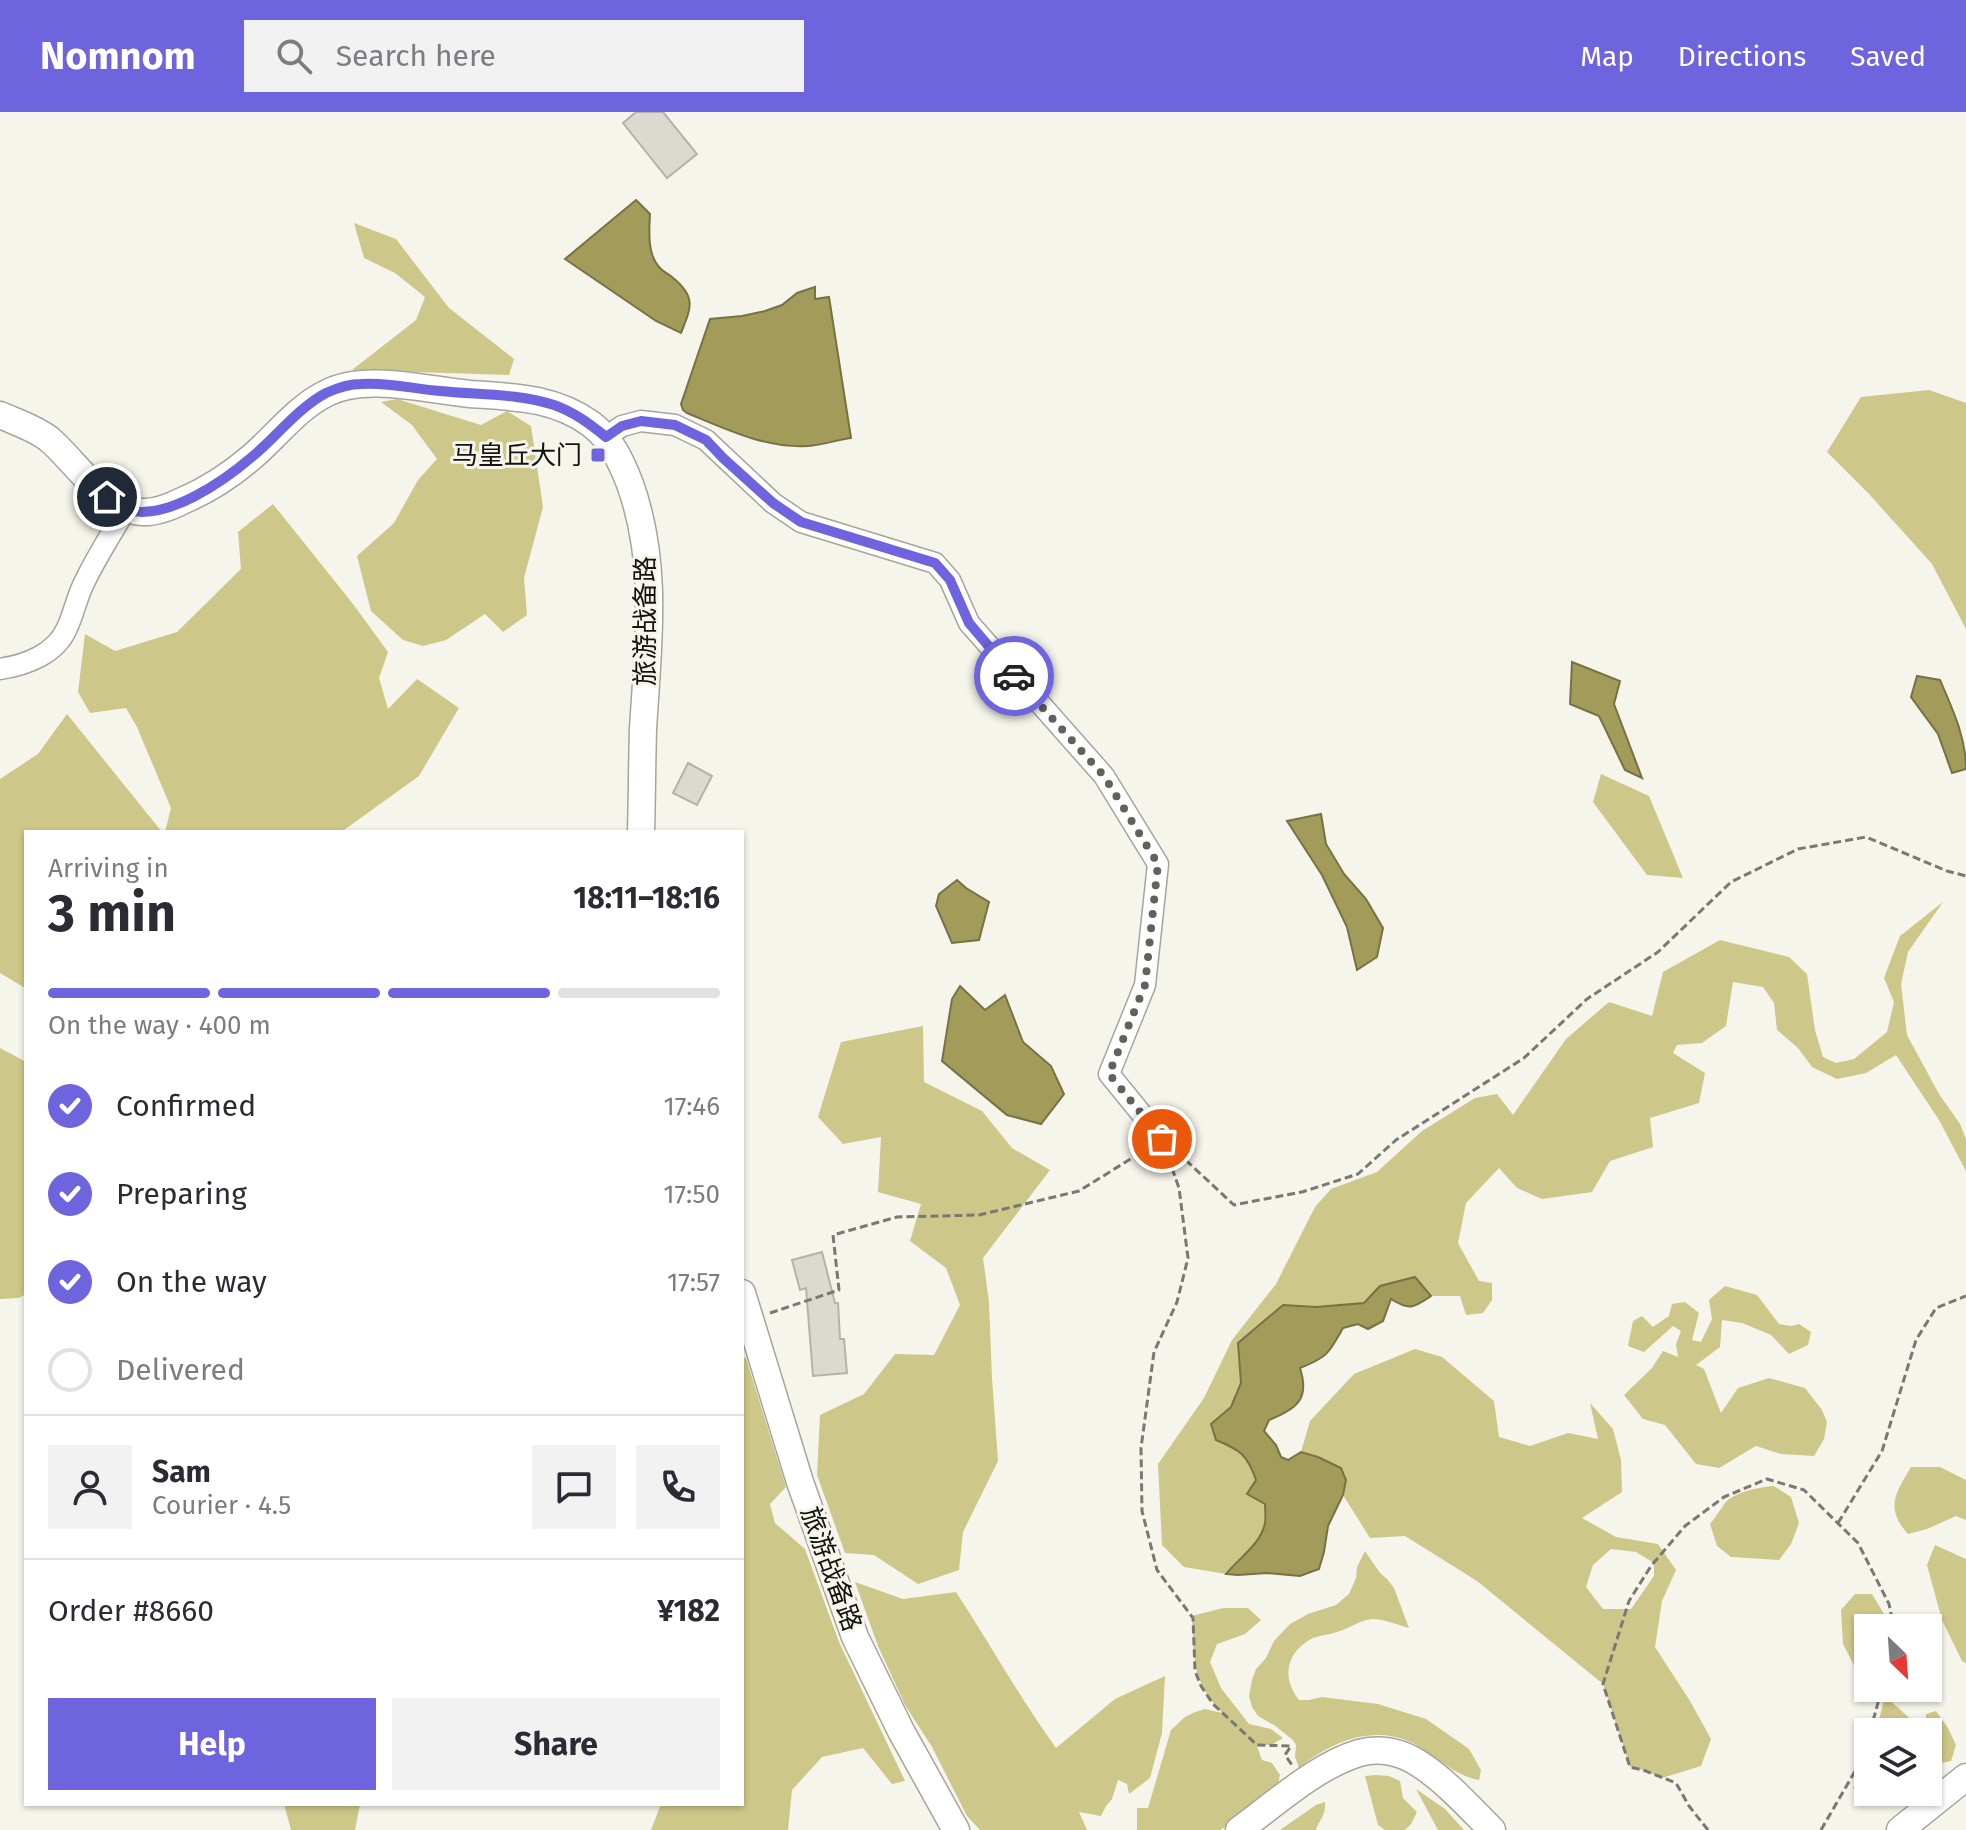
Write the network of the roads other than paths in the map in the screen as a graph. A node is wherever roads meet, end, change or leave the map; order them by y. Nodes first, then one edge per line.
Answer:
1 (0, 415) edge
2 (606, 437) junction
3 (126, 509) junction
4 (0, 669) edge
5 (641, 830) edge
6 (1162, 1139) road end
7 (744, 1299) edge
8 (1966, 1777) edge
9 (956, 1830) edge
10 (1239, 1830) edge
11 (1492, 1830) edge
12 (1900, 1830) edge

1 - 3 street
2 - 3 street, 旅游战备路
2 - 5 street, 旅游战备路
2 - 6 street
3 - 4 street
7 - 9 street, 旅游战备路
8 - 12 street
10 - 11 street

